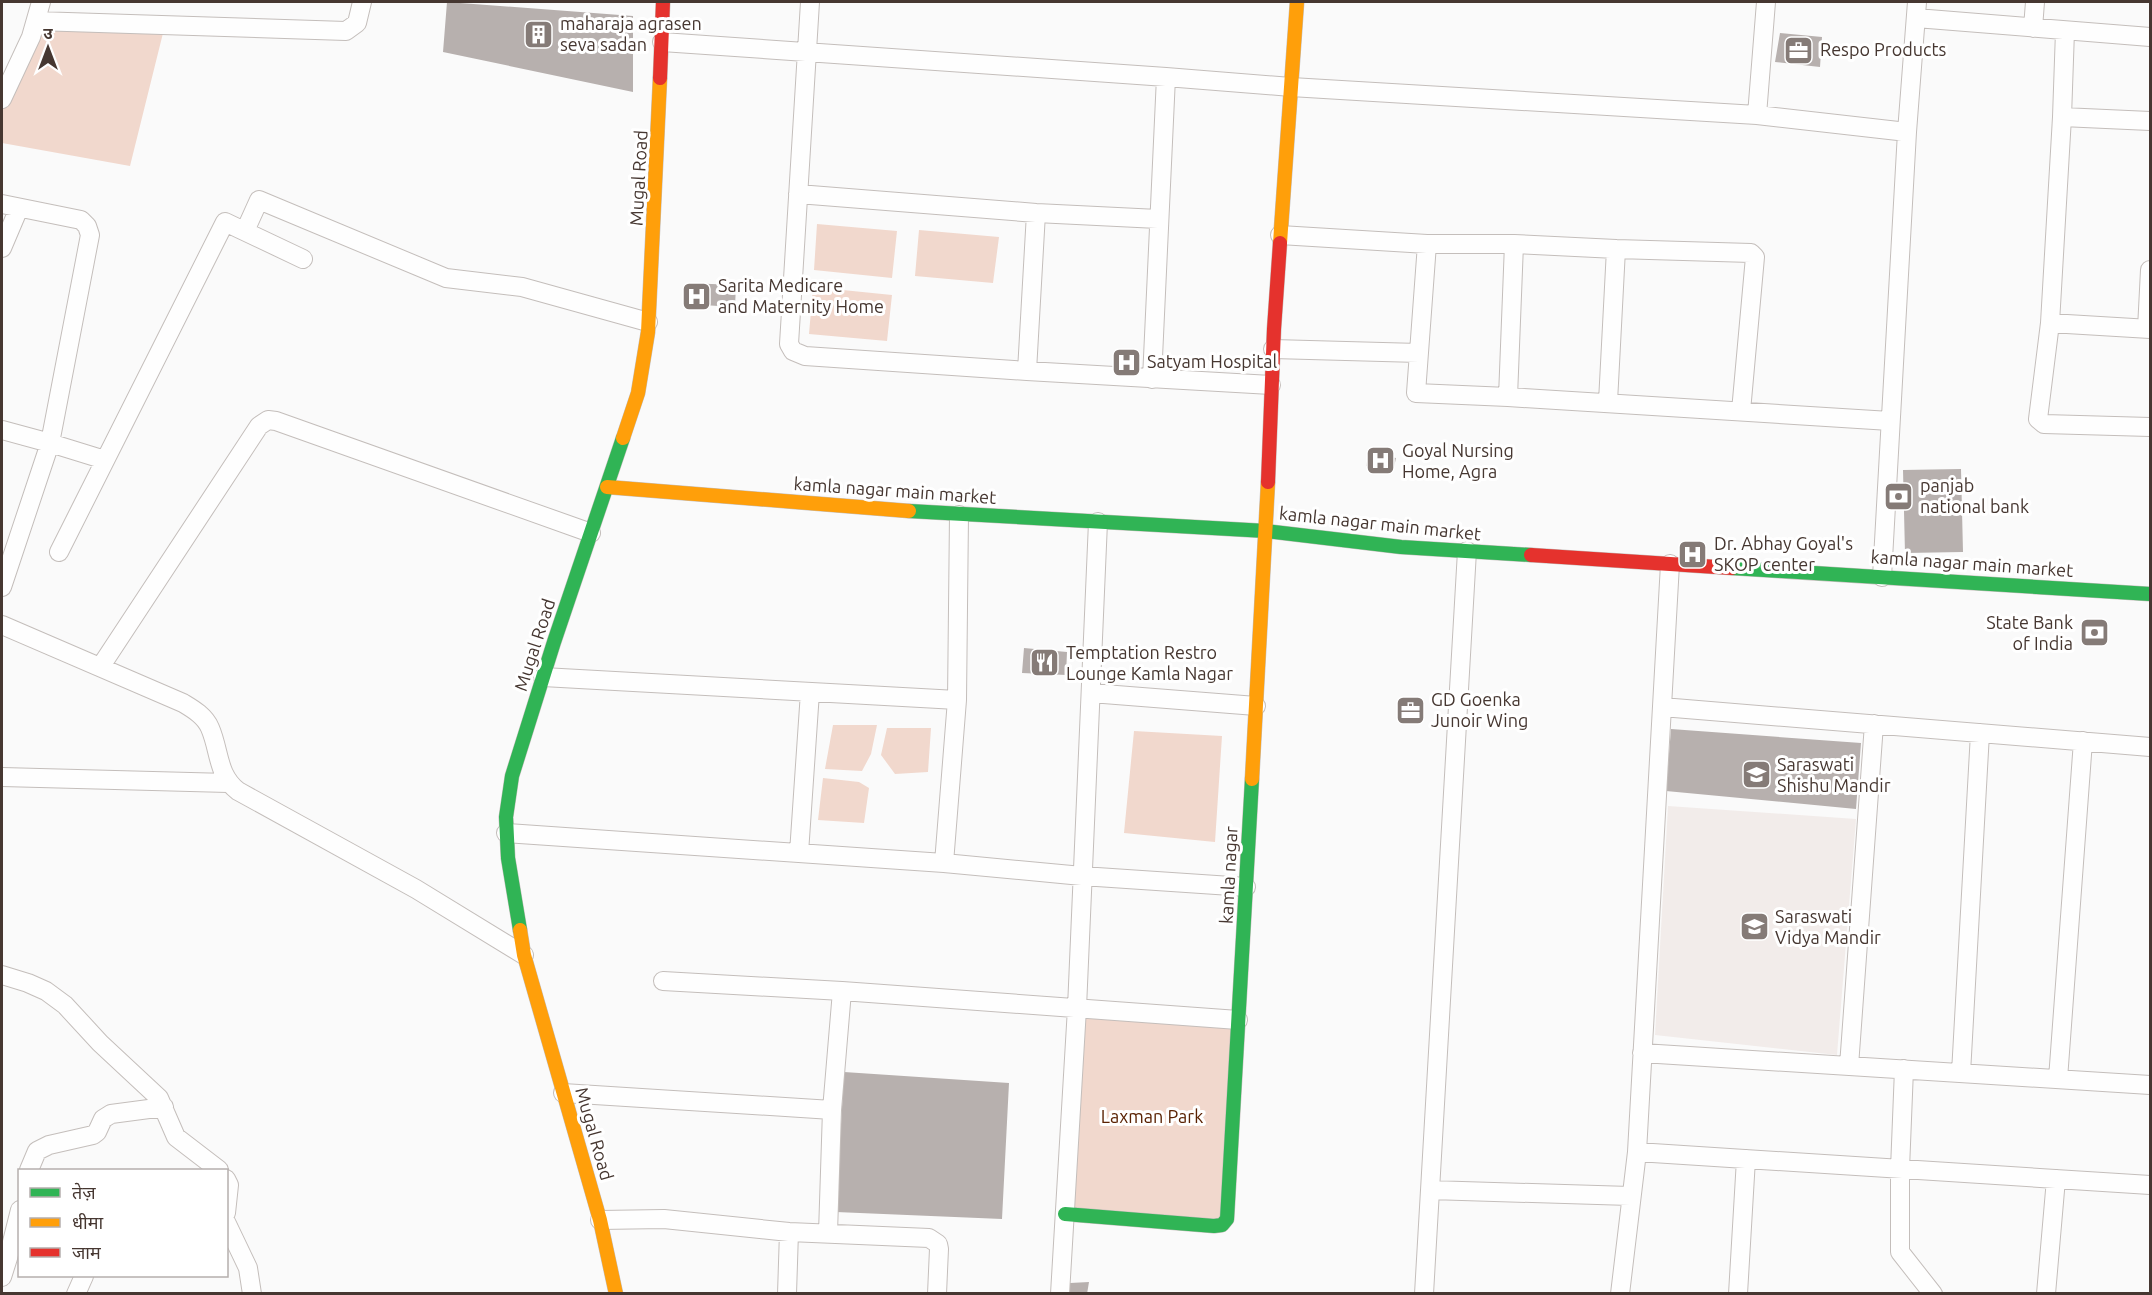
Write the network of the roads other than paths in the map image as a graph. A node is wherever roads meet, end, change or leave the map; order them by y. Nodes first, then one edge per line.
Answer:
1 (40, 2) edge
2 (362, 2) edge
3 (663, 2) edge
4 (810, 2) edge
5 (1297, 2) edge
6 (1766, 2) edge
7 (2035, 2) edge
8 (1917, 10) edge
9 (36, 21) junction
10 (2033, 28) junction
11 (2065, 30) junction
12 (2151, 37) edge
13 (663, 42) junction
14 (807, 52) junction
15 (1166, 76) junction
16 (1292, 87) junction
17 (2, 97) edge
18 (1757, 115) junction
19 (2062, 117) junction
20 (2151, 121) edge
21 (1907, 132) junction
22 (798, 194) junction
23 (10, 206) edge
24 (1036, 213) junction
25 (1158, 219) junction
26 (245, 231) junction
27 (1280, 235) junction
28 (1427, 244) junction
29 (1514, 244) junction
30 (2, 248) edge
31 (1616, 249) junction
32 (303, 259) dead end
33 (2151, 270) edge
34 (648, 322) junction
35 (2049, 323) junction
36 (2149, 329) edge
37 (1273, 349) junction
38 (1419, 353) junction
39 (1027, 371) junction
40 (1152, 379) junction
41 (1271, 385) junction
42 (1508, 398) junction
43 (1608, 402) junction
44 (1741, 411) junction
45 (1890, 422) junction
46 (2151, 427) edge
47 (2, 430) edge
48 (50, 443) junction
49 (105, 460) junction
50 (607, 488) junction
51 (959, 515) junction
52 (1098, 522) junction
53 (1266, 531) junction
54 (591, 533) junction
55 (1467, 551) junction
56 (59, 552) dead end
57 (1671, 564) junction
58 (1882, 577) junction
59 (2, 587) edge
60 (2151, 594) edge
61 (2, 625) edge
62 (100, 666) junction
63 (543, 677) junction
64 (810, 692) junction
65 (1091, 693) junction
66 (957, 700) junction
67 (1256, 706) junction
68 (1662, 707) junction
69 (1874, 724) junction
70 (1980, 733) junction
71 (2083, 741) junction
72 (2151, 747) edge
73 (2, 777) edge
74 (228, 783) junction
75 (507, 833) junction
76 (799, 853) junction
77 (944, 863) junction
78 (1082, 876) junction
79 (1246, 887) junction
80 (524, 954) junction
81 (2, 975) edge
82 (663, 981) dead end
83 (842, 991) junction
84 (1077, 1008) junction
85 (1238, 1020) junction
86 (1642, 1053) junction
87 (1849, 1066) junction
88 (1904, 1069) junction
89 (1961, 1073) junction
90 (2058, 1079) junction
91 (2151, 1085) edge
92 (563, 1093) junction
93 (164, 1107) junction
94 (832, 1110) junction
95 (1637, 1152) junction
96 (1746, 1159) junction
97 (29, 1169) edge
98 (218, 1169) edge
99 (1900, 1169) junction
100 (2056, 1179) junction
101 (2151, 1185) edge
102 (1430, 1190) junction
103 (1630, 1196) junction
104 (1065, 1214) junction
105 (18, 1218) edge
106 (600, 1220) junction
107 (228, 1226) edge
108 (789, 1232) junction
109 (828, 1233) junction
110 (2, 1277) edge
111 (83, 1277) edge
112 (76, 1293) edge
113 (252, 1293) edge
114 (616, 1293) edge
115 (787, 1293) edge
116 (937, 1293) edge
117 (1060, 1293) edge
118 (1424, 1293) edge
119 (1620, 1293) edge
120 (1738, 1293) edge
121 (1933, 1293) edge
122 (2046, 1293) edge

1 - 9 street
2 - 9 street
3 - 13 street, Mugal Road
4 - 14 street
5 - 16 street
6 - 18 street
7 - 10 street
8 - 10 street
8 - 21 street
9 - 17 street
10 - 11 street
11 - 12 street
11 - 19 street
13 - 14 street
13 - 34 street, Mugal Road
14 - 15 street
14 - 22 street
15 - 16 street
15 - 25 street
16 - 18 street
16 - 27 street, kamla nagar
18 - 21 street
19 - 20 street
19 - 35 street
21 - 45 street
22 - 24 street
22 - 39 street
23 - 30 street
23 - 48 street
24 - 25 street
24 - 39 street
25 - 40 street
26 - 32 street
26 - 34 street
26 - 49 street
27 - 28 street
27 - 37 street, kamla nagar
28 - 29 street
28 - 38 street
29 - 31 street
29 - 42 street
31 - 43 street
31 - 44 street
33 - 36 street
34 - 50 street, Mugal Road
35 - 36 street
35 - 46 street
37 - 38 street
37 - 41 street, kamla nagar
38 - 42 street
39 - 40 street
40 - 41 street
41 - 53 street, kamla nagar
42 - 43 street
43 - 44 street
44 - 45 street
45 - 58 street
47 - 48 street
48 - 49 street
48 - 59 street
49 - 56 street
50 - 51 street, kamla nagar main market
50 - 54 street, Mugal Road
51 - 52 street, kamla nagar main market
51 - 66 street
52 - 53 street, kamla nagar main market
52 - 65 street
53 - 55 street, kamla nagar main market
53 - 67 street, kamla nagar
54 - 62 street
54 - 63 street, Mugal Road
55 - 57 street, kamla nagar main market
55 - 102 street
57 - 58 street, kamla nagar main market
57 - 68 street
58 - 60 street, kamla nagar main market
61 - 62 street
62 - 74 street
63 - 64 street
63 - 75 street, Mugal Road
64 - 66 street
64 - 76 street
65 - 67 street
65 - 78 street
66 - 77 street
67 - 79 street, kamla nagar
68 - 69 street
68 - 86 street
69 - 70 street
69 - 87 street
70 - 71 street
70 - 89 street
71 - 72 street
71 - 90 street
73 - 74 street
74 - 80 street
75 - 76 street
75 - 80 street, Mugal Road
76 - 77 street
77 - 78 street
78 - 79 street
78 - 84 street
79 - 85 street, kamla nagar
80 - 92 street, Mugal Road
81 - 93 street
82 - 83 street
83 - 84 street
83 - 94 street
84 - 85 street
84 - 104 street
85 - 104 street, kamla nagar
86 - 87 street
86 - 95 street
87 - 88 street
88 - 89 street
88 - 99 street
89 - 90 street
90 - 91 street
92 - 94 street
92 - 106 street, Mugal Road
93 - 97 street
93 - 98 street
94 - 109 street
95 - 96 street
95 - 103 street
96 - 99 street
96 - 120 street
99 - 100 street
99 - 121 street
100 - 101 street
100 - 122 street
102 - 103 street
102 - 118 street
103 - 119 street
104 - 117 street
105 - 110 street
106 - 108 street
106 - 114 street, Mugal Road
107 - 113 street
108 - 109 street
108 - 115 street
109 - 116 street
111 - 112 street

